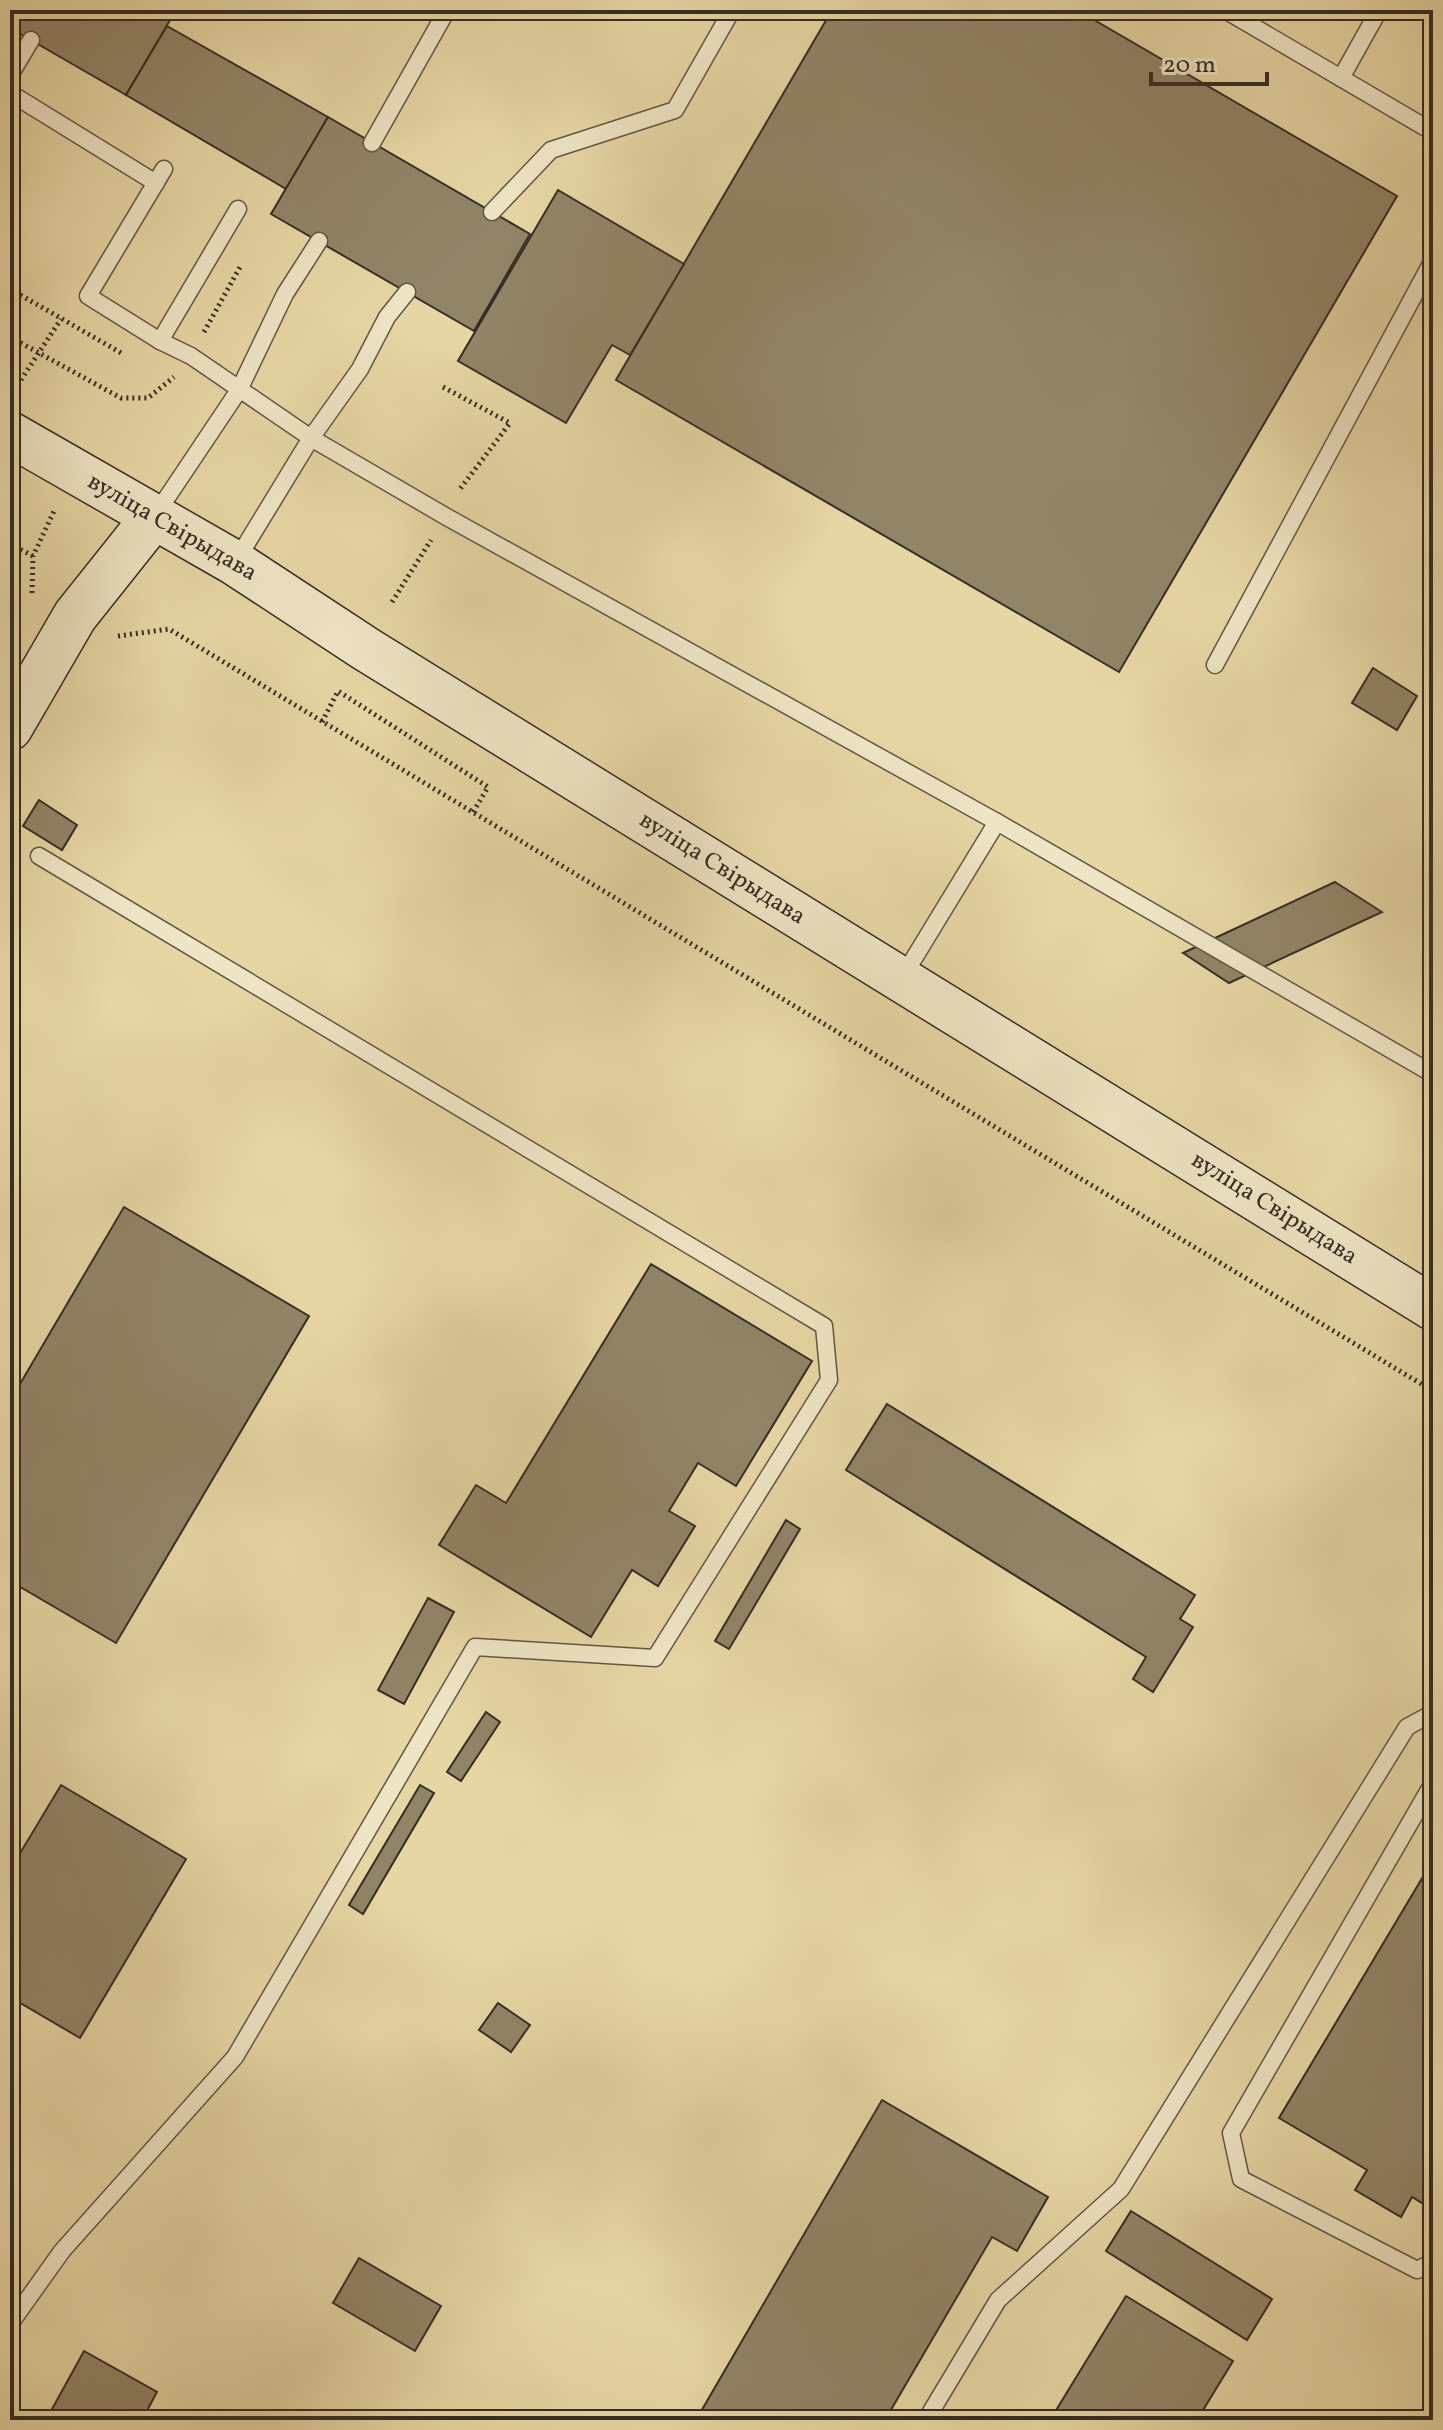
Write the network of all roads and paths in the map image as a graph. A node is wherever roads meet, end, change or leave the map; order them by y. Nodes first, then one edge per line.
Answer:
1 (447, 10) edge
2 (732, 10) edge
3 (1225, 10) edge
4 (1379, 10) edge
5 (31, 40) dead end
6 (10, 75) edge
7 (1341, 78) junction
8 (10, 93) edge
9 (1433, 132) edge
10 (372, 143) dead end
11 (238, 209) dead end
12 (492, 212) dead end
13 (319, 241) dead end
14 (1433, 260) edge
15 (10, 289) edge
16 (407, 292) dead end
17 (61, 319) junction
18 (10, 337) edge
19 (160, 341) junction
20 (36, 352) junction
21 (129, 358) dead end
22 (157, 373) dead end
23 (170, 381) dead end
24 (443, 387) dead end
25 (239, 390) junction
26 (10, 396) edge
27 (117, 405) dead end
28 (10, 434) edge
29 (311, 438) junction
30 (460, 489) dead end
31 (55, 509) dead end
32 (153, 518) junction
33 (432, 539) dead end
34 (10, 544) edge
35 (33, 556) junction
36 (235, 563) junction
37 (32, 593) dead end
38 (392, 602) dead end
39 (118, 636) dead end
40 (1215, 665) dead end
41 (322, 722) junction
42 (10, 728) edge
43 (472, 814) junction
44 (997, 822) junction
45 (39, 856) dead end
46 (901, 979) junction
47 (1433, 1074) edge
48 (1432, 1306) edge
49 (1433, 1391) edge
50 (1433, 1713) edge
51 (1433, 1783) edge
52 (1433, 2262) edge
53 (10, 2324) edge
54 (926, 2420) edge

1 - 10 lane
2 - 12 lane
3 - 7 lane
4 - 7 lane
5 - 6 lane
7 - 9 lane
8 - 19 lane
11 - 19 lane
13 - 25 lane
14 - 40 lane
15 - 17 path
16 - 29 lane
17 - 20 path
17 - 21 path
18 - 20 path
19 - 25 lane
20 - 26 path
20 - 27 path
22 - 23 path
24 - 30 path
25 - 29 lane
25 - 32 lane
28 - 32 main road, вуліца Свірыдава
29 - 36 lane
29 - 44 lane
31 - 35 path
32 - 36 main road, вуліца Свірыдава
32 - 42 main road
33 - 38 path
34 - 35 path
35 - 37 path
36 - 46 main road, вуліца Свірыдава
39 - 41 path
41 - 43 path
41 - 43 path
43 - 49 path
44 - 46 lane
44 - 47 lane
45 - 53 lane
46 - 48 main road, вуліца Свірыдава
50 - 54 lane
51 - 52 lane

